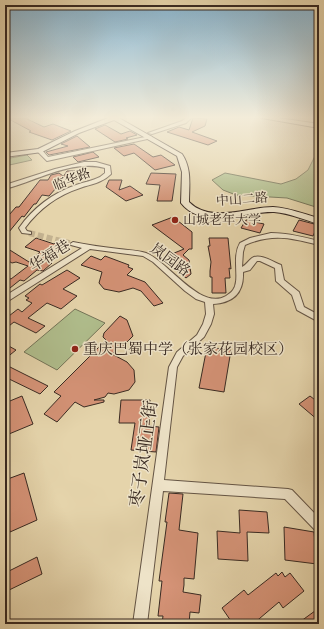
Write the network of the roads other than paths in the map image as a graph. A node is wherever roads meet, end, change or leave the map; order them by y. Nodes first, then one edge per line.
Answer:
1 (47, 147) edge
2 (97, 147) edge
3 (169, 147) edge
4 (40, 151) junction
5 (5, 154) edge
6 (5, 187) edge
7 (193, 208) junction
8 (319, 217) edge
9 (319, 220) edge
10 (29, 233) dead end
11 (319, 243) edge
12 (72, 244) tunnel mouth
13 (88, 247) junction
14 (240, 271) junction
15 (5, 300) edge
16 (209, 302) junction
17 (319, 319) edge
18 (158, 485) junction
19 (319, 526) edge
20 (140, 624) edge

1 - 4 main road
2 - 4 street, 临华路
3 - 7 main road
4 - 5 main road
6 - 10 street, 临华路
7 - 8 main road, 中山二路
7 - 9 main road, 中山二路
11 - 14 street
12 - 13 street, 岚园路
13 - 15 street, 华福巷
13 - 16 street, 岚园路
14 - 16 street
14 - 17 street
16 - 18 street, 枣子岚垭正街
18 - 19 street
18 - 20 street, 枣子岚垭正街

